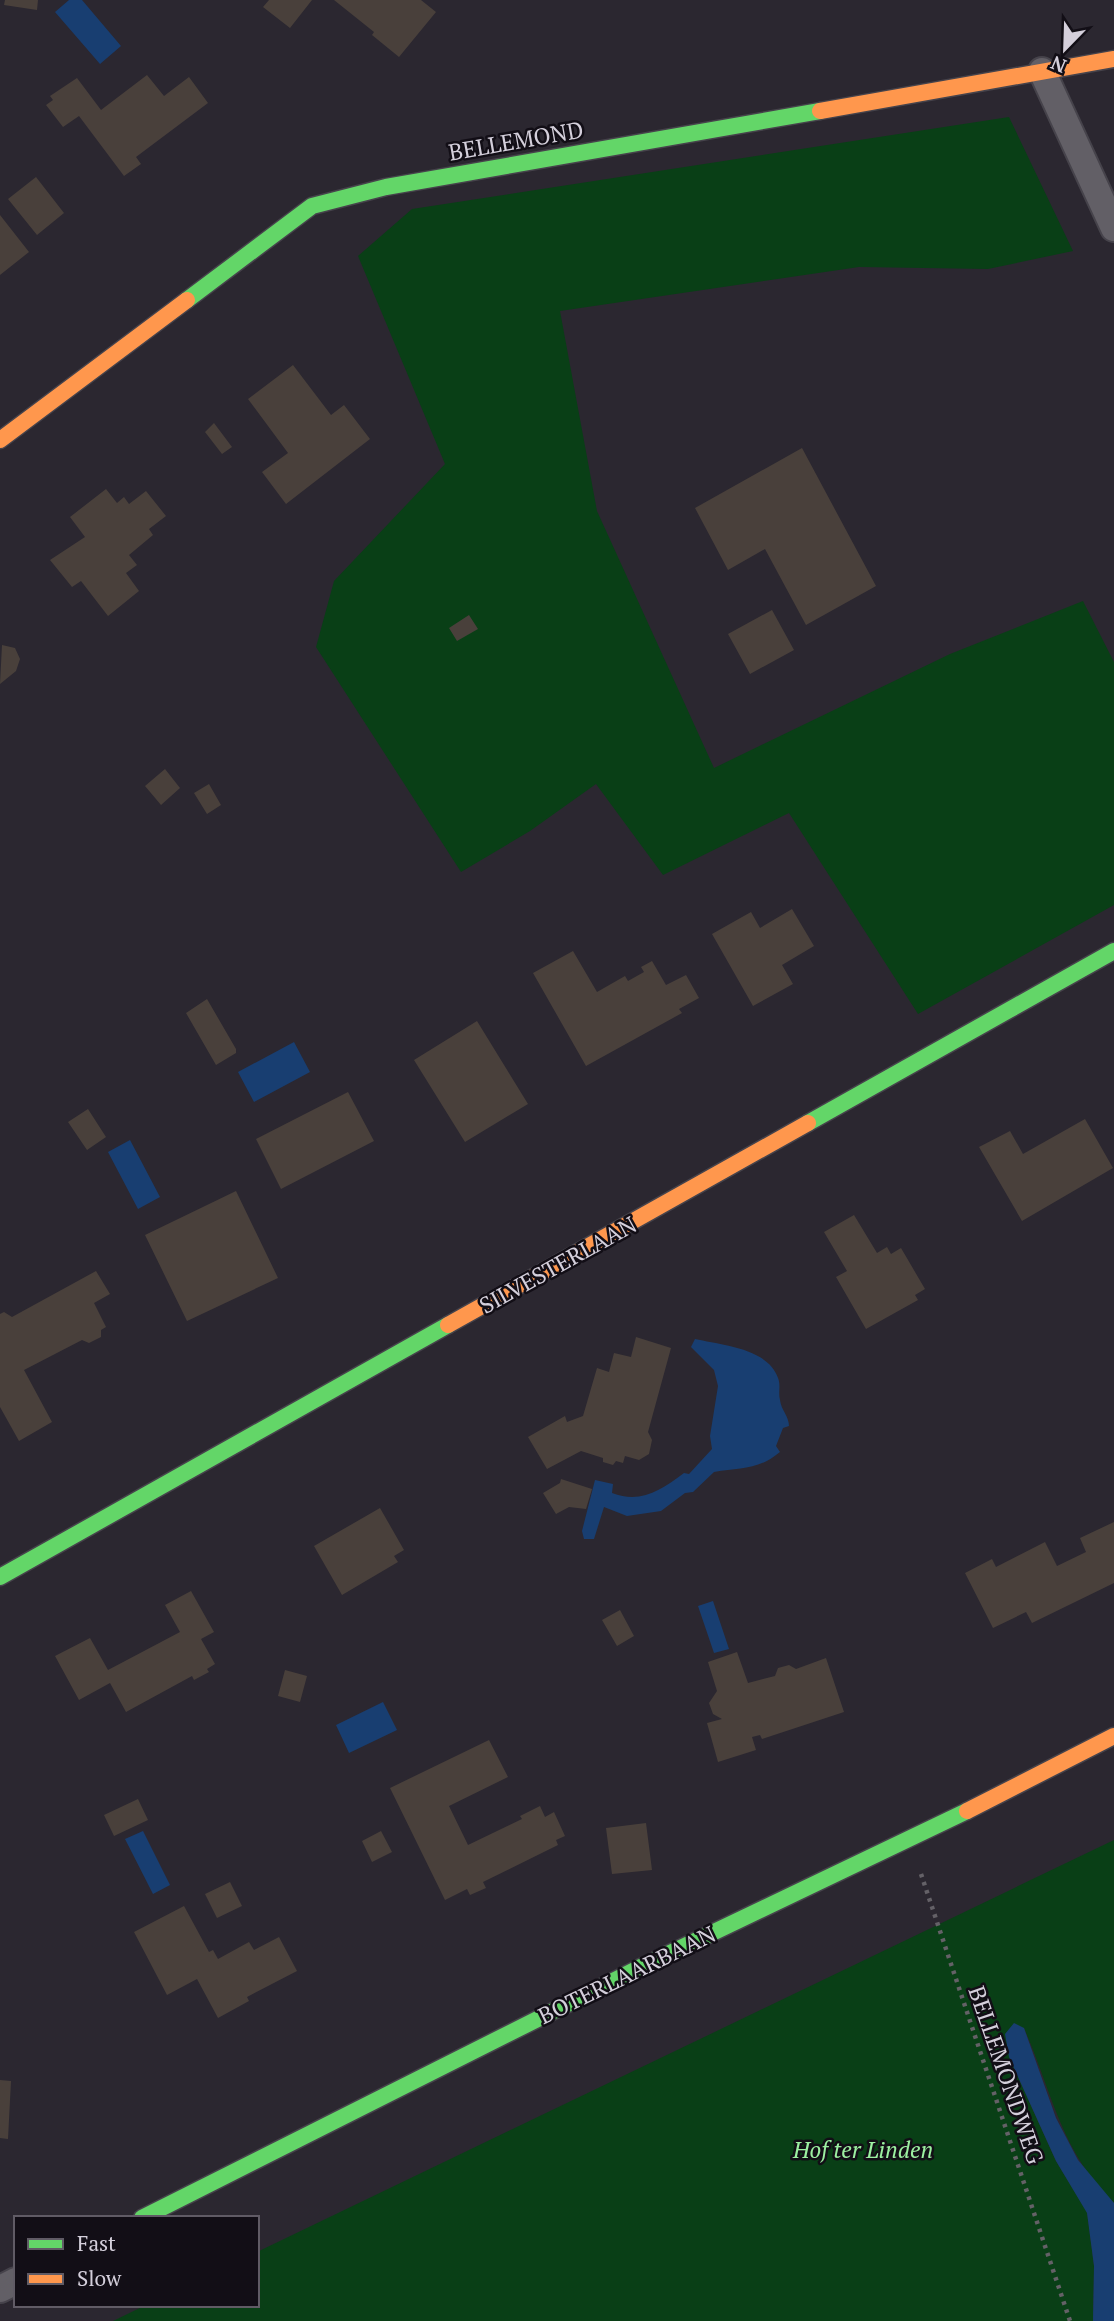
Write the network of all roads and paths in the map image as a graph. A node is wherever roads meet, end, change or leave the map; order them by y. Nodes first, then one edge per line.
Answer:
1 (1114, 59) edge
2 (1042, 71) junction
3 (1114, 228) edge
4 (0, 440) edge
5 (1114, 951) edge
6 (0, 1577) edge
7 (1114, 1736) edge
8 (911, 1839) junction
9 (146, 2216) edge
10 (1070, 2321) edge

1 - 2 street, BELLEMOND
2 - 3 street
2 - 4 street, BELLEMOND
5 - 6 street, SILVESTERLAAN
7 - 8 street, BOTERLAARBAAN
8 - 9 street, BOTERLAARBAAN
8 - 10 path, BELLEMONDWEG

